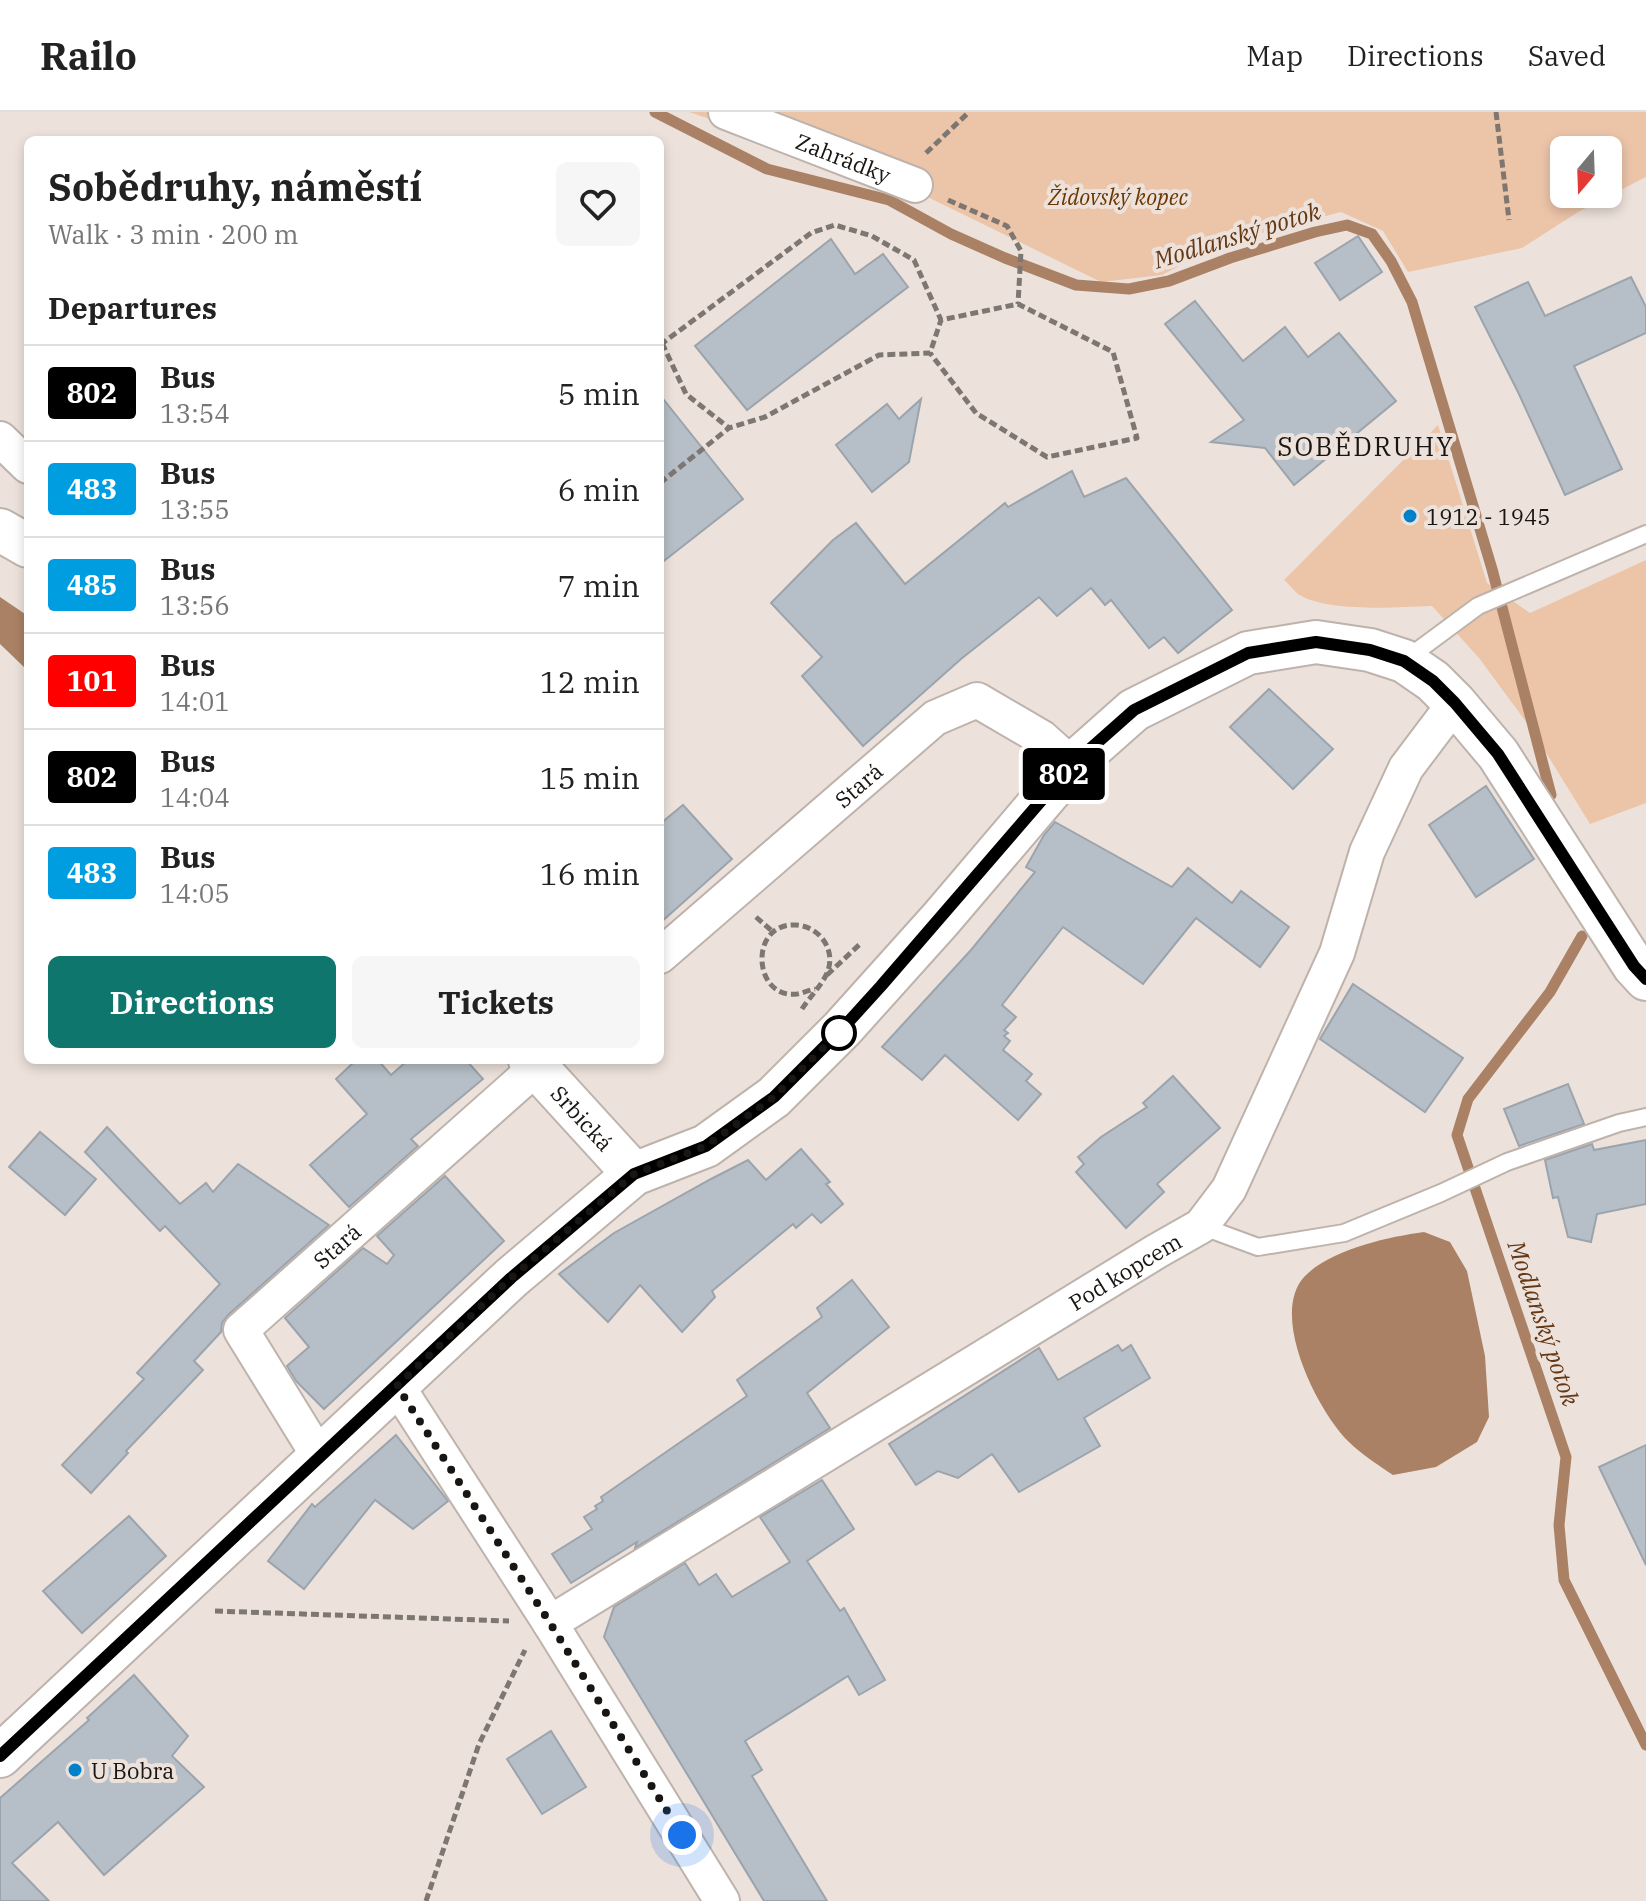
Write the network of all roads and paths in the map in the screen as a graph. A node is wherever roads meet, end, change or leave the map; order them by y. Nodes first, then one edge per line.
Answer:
1 (726, 112) edge
2 (969, 112) edge
3 (1496, 112) edge
4 (915, 185) junction
5 (1509, 220) dead end
6 (1018, 304) junction
7 (941, 320) junction
8 (664, 342) edge
9 (664, 350) edge
10 (930, 353) junction
11 (729, 428) junction
12 (0, 439) edge
13 (24, 462) edge
14 (664, 480) edge
15 (0, 530) edge
16 (1646, 534) edge
17 (24, 544) edge
18 (1404, 661) junction
19 (1455, 703) junction
20 (1072, 765) junction
21 (664, 953) edge
22 (1646, 979) edge
23 (815, 989) joint
24 (536, 1064) edge
25 (538, 1064) edge
26 (1646, 1117) edge
27 (634, 1174) junction
28 (1201, 1226) junction
29 (397, 1386) junction
30 (320, 1458) junction
31 (158, 1609) junction
32 (550, 1623) junction
33 (0, 1756) edge
34 (426, 1901) edge
35 (722, 1901) edge

1 - 4 street, Zahrádky
2 - 4 path
3 - 5 path
4 - 6 path
6 - 7 path
6 - 10 path
7 - 8 path
7 - 10 path
9 - 11 path
10 - 11 path
11 - 14 path
12 - 13 street
15 - 17 street
16 - 18 lane
18 - 19 street
18 - 20 street
19 - 22 street
19 - 28 street, Pod kopcem
20 - 21 street, Stará
20 - 27 street
23 - 23 path
24 - 30 street, Stará
25 - 27 street, Srbická
26 - 28 lane
27 - 29 street
28 - 32 street, Pod kopcem
29 - 30 street
29 - 32 street
30 - 31 street
31 - 32 path
31 - 33 street
32 - 34 path
32 - 35 street

